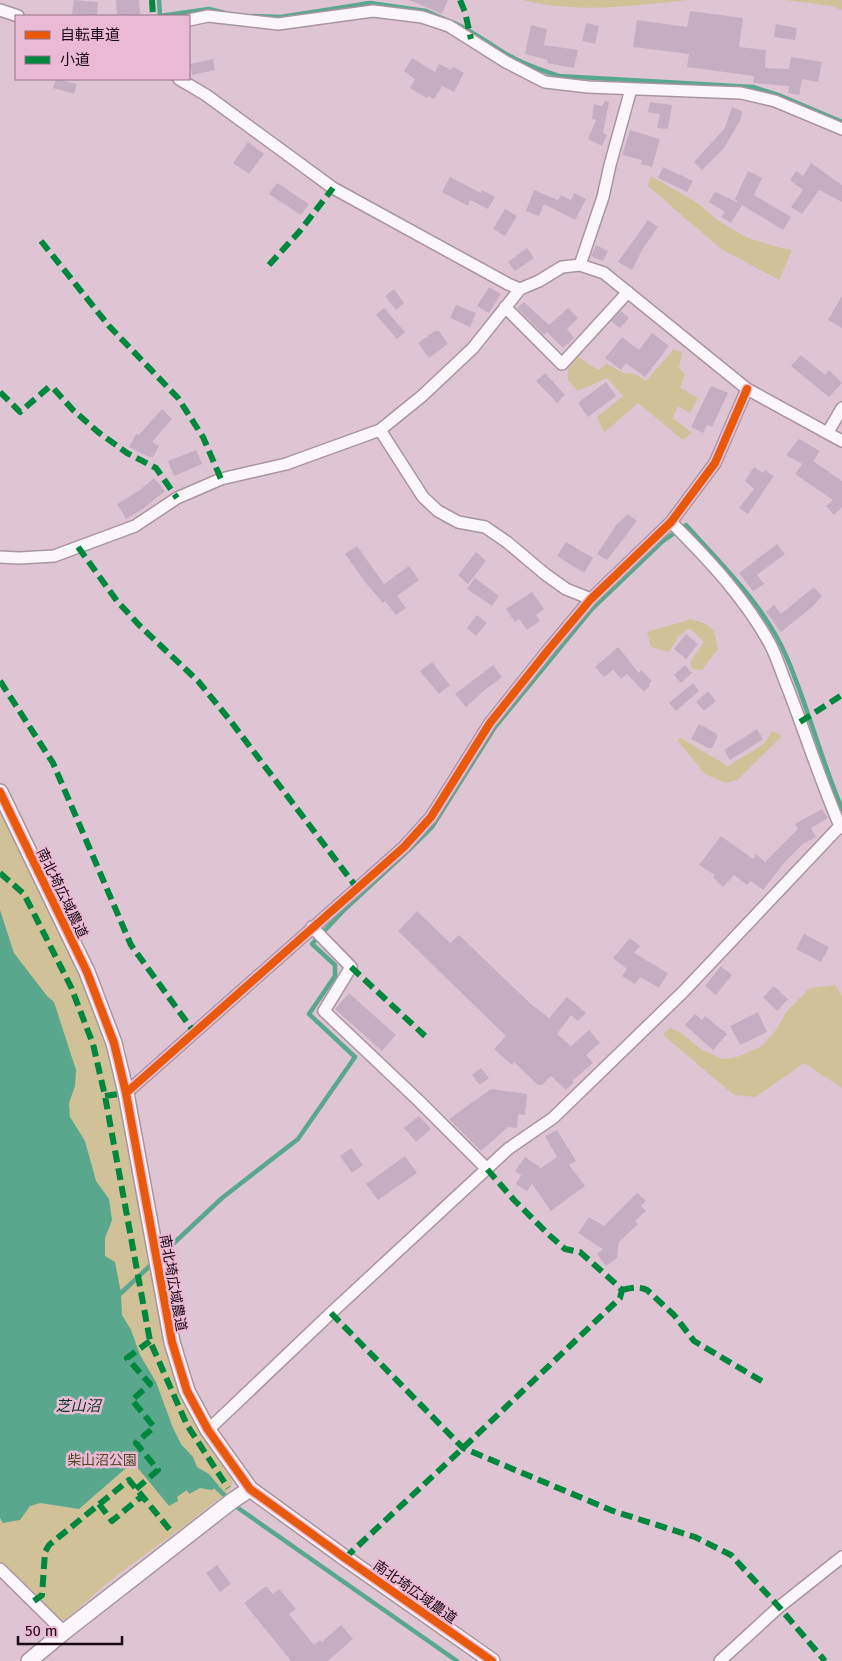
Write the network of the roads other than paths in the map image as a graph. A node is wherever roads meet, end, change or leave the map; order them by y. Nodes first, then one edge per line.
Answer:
1 (0, 10) edge
2 (15, 15) edge
3 (190, 20) edge
4 (181, 80) edge
5 (631, 89) junction
6 (842, 129) edge
7 (580, 265) junction
8 (520, 289) junction
9 (628, 292) junction
10 (505, 308) junction
11 (747, 389) junction
12 (842, 408) edge
13 (380, 430) junction
14 (828, 432) junction
15 (842, 441) edge
16 (671, 522) junction
17 (0, 557) edge
18 (590, 599) junction
19 (0, 792) edge
20 (841, 827) edge
21 (312, 928) junction
22 (126, 1093) junction
23 (487, 1169) junction
24 (208, 1430) junction
25 (250, 1489) junction
26 (842, 1557) edge
27 (0, 1568) edge
28 (64, 1632) junction
29 (29, 1661) edge
30 (492, 1661) edge
31 (720, 1661) edge

1 - 2 street
3 - 5 street
4 - 8 street
5 - 6 street
5 - 7 street
7 - 8 street
7 - 9 street
8 - 10 street
9 - 10 street
9 - 11 street
10 - 13 street
11 - 14 street
11 - 16 street
12 - 14 street
13 - 17 street
13 - 18 street
14 - 15 street
16 - 18 street
16 - 20 street
18 - 21 street
19 - 22 street, 南北埼広域農道
20 - 23 street
21 - 22 street
21 - 23 street
22 - 24 street, 南北埼広域農道
23 - 24 street
24 - 25 street, 南北埼広域農道
25 - 28 street
25 - 30 street, 南北埼広域農道
26 - 31 street
27 - 28 street
28 - 29 street

